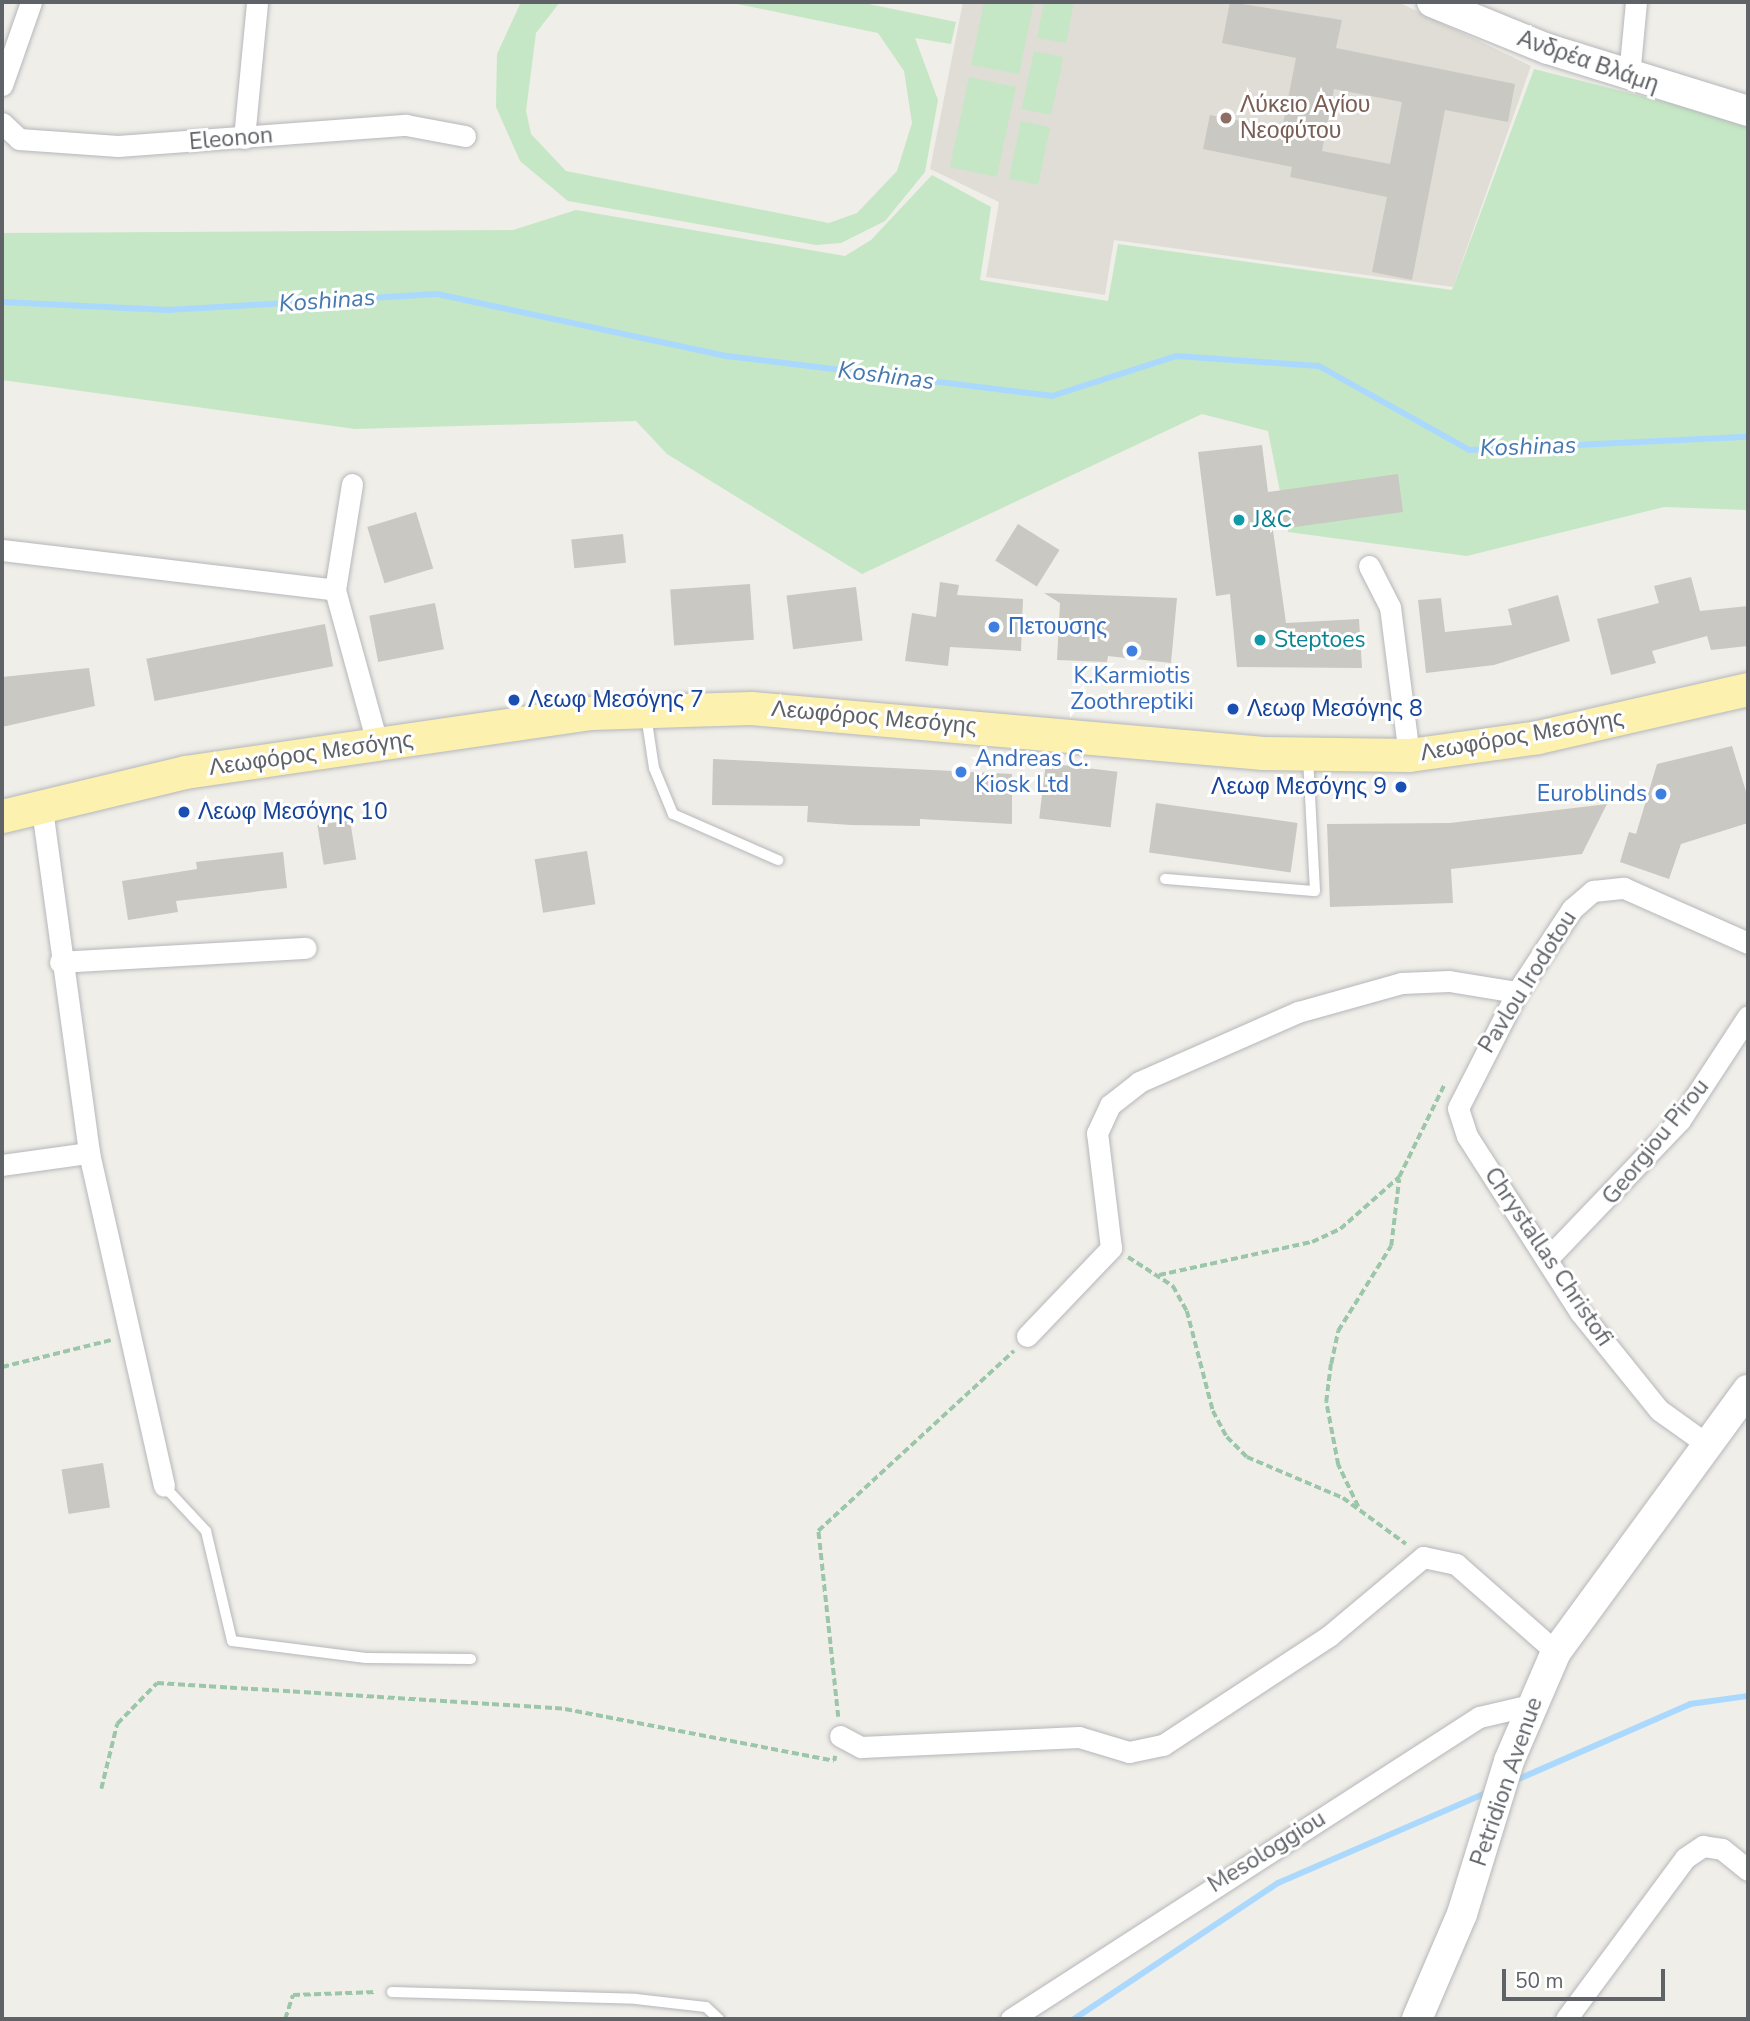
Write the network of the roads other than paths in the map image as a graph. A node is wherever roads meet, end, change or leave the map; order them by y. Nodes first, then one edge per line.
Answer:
1 (31, 2) edge
2 (257, 2) edge
3 (1432, 2) edge
4 (1636, 2) edge
5 (1629, 76) junction
6 (2, 85) edge
7 (1748, 111) edge
8 (2, 123) edge
9 (465, 136) dead end
10 (244, 138) junction
11 (352, 484) dead end
12 (2, 550) edge
13 (1369, 566) dead end
14 (335, 590) junction
15 (1748, 689) edge
16 (645, 709) junction
17 (378, 747) junction
18 (1308, 754) junction
19 (1409, 755) junction
20 (42, 809) junction
21 (2, 816) edge
22 (778, 860) dead end
23 (1165, 879) dead end
24 (1748, 943) edge
25 (306, 948) dead end
26 (60, 962) junction
27 (1517, 992) junction
28 (1748, 1016) edge
29 (1459, 1118) joint
30 (89, 1153) junction
31 (2, 1165) edge
32 (1550, 1256) junction
33 (1027, 1336) road end
34 (1748, 1390) edge
35 (1708, 1445) junction
36 (164, 1486) joint
37 (1556, 1652) junction
38 (471, 1659) dead end
39 (1527, 1715) junction
40 (840, 1736) road end
41 (1748, 1870) edge
42 (392, 1992) road end
43 (719, 2019) edge
44 (1012, 2019) edge
45 (1417, 2019) edge
46 (1566, 2019) edge

1 - 6 street
2 - 10 street
3 - 5 street, Ανδρέα Βλάμη
4 - 5 street
5 - 7 street, Ανδρέα Βλάμη
8 - 10 street, Eleonon
9 - 10 street, Eleonon
11 - 14 street
12 - 14 street
13 - 19 street
14 - 17 street
15 - 19 main road, Λεωφόρος Μεσόγης
16 - 17 main road, Λεωφόρος Μεσόγης
16 - 18 main road, Λεωφόρος Μεσόγης
16 - 22 lane
17 - 20 main road, Λεωφόρος Μεσόγης
18 - 19 main road, Λεωφόρος Μεσόγης
18 - 23 lane
20 - 21 main road, Λεωφόρος Μεσόγης
20 - 26 street
24 - 27 street, Pavlou Irodotou
25 - 26 street
26 - 30 street
27 - 29 street, Pavlou Irodotou
27 - 33 street
28 - 32 street, Georgiou Pirou
29 - 32 street, Chrystallas Christofi
30 - 31 street
30 - 36 street
32 - 35 street, Chrystallas Christofi
34 - 35 street, Petridion Avenue
35 - 37 street, Petridion Avenue
36 - 38 lane
37 - 39 street, Petridion Avenue
37 - 40 street
39 - 44 street, Mesologgiou
39 - 45 street, Petridion Avenue
41 - 46 street
42 - 43 lane

